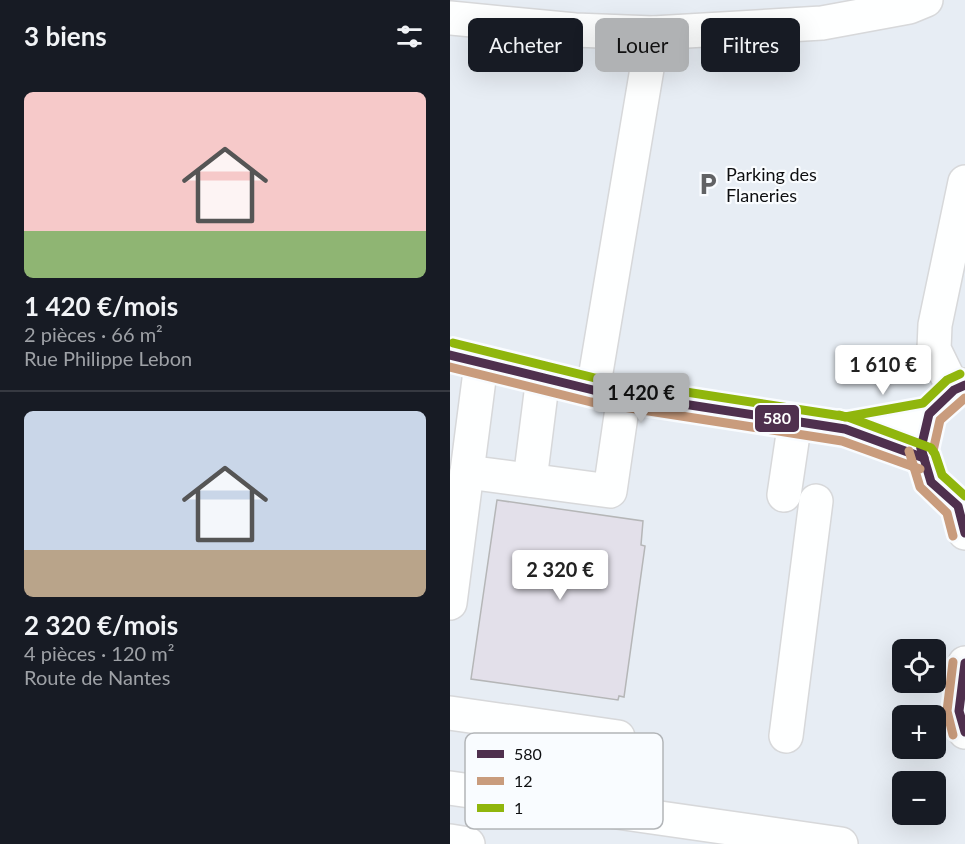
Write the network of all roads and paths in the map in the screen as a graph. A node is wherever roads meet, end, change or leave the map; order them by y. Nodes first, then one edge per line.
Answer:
1 (926, 0) edge
2 (450, 18) edge
3 (595, 31) edge
4 (689, 31) edge
5 (648, 72) edge
6 (965, 182) edge
7 (450, 355) edge
8 (481, 364) junction
9 (543, 377) junction
10 (960, 387) edge
11 (608, 393) junction
12 (929, 414) junction
13 (795, 421) junction
14 (846, 429) junction
15 (922, 453) junction
16 (467, 472) junction
17 (530, 480) junction
18 (784, 495) dead end
19 (816, 501) dead end
20 (963, 516) edge
21 (450, 603) edge
22 (965, 663) edge
23 (450, 713) edge
24 (965, 732) edge
25 (590, 733) edge
26 (786, 736) dead end
27 (450, 788) edge
28 (465, 790) edge
29 (663, 818) edge
30 (450, 842) edge
31 (468, 844) edge
32 (842, 844) edge

1 - 4 main road
2 - 3 main road
5 - 11 main road
6 - 10 main road
7 - 8 main road
8 - 9 main road
8 - 16 main road
9 - 11 main road
9 - 17 main road
10 - 12 main road
11 - 13 main road
11 - 17 main road
12 - 14 main road
12 - 15 main road
13 - 14 main road
13 - 18 main road
14 - 15 main road
15 - 20 main road
16 - 17 main road
16 - 21 main road
19 - 26 main road
22 - 24 main road
23 - 25 main road
27 - 28 main road
29 - 32 main road
30 - 31 main road

